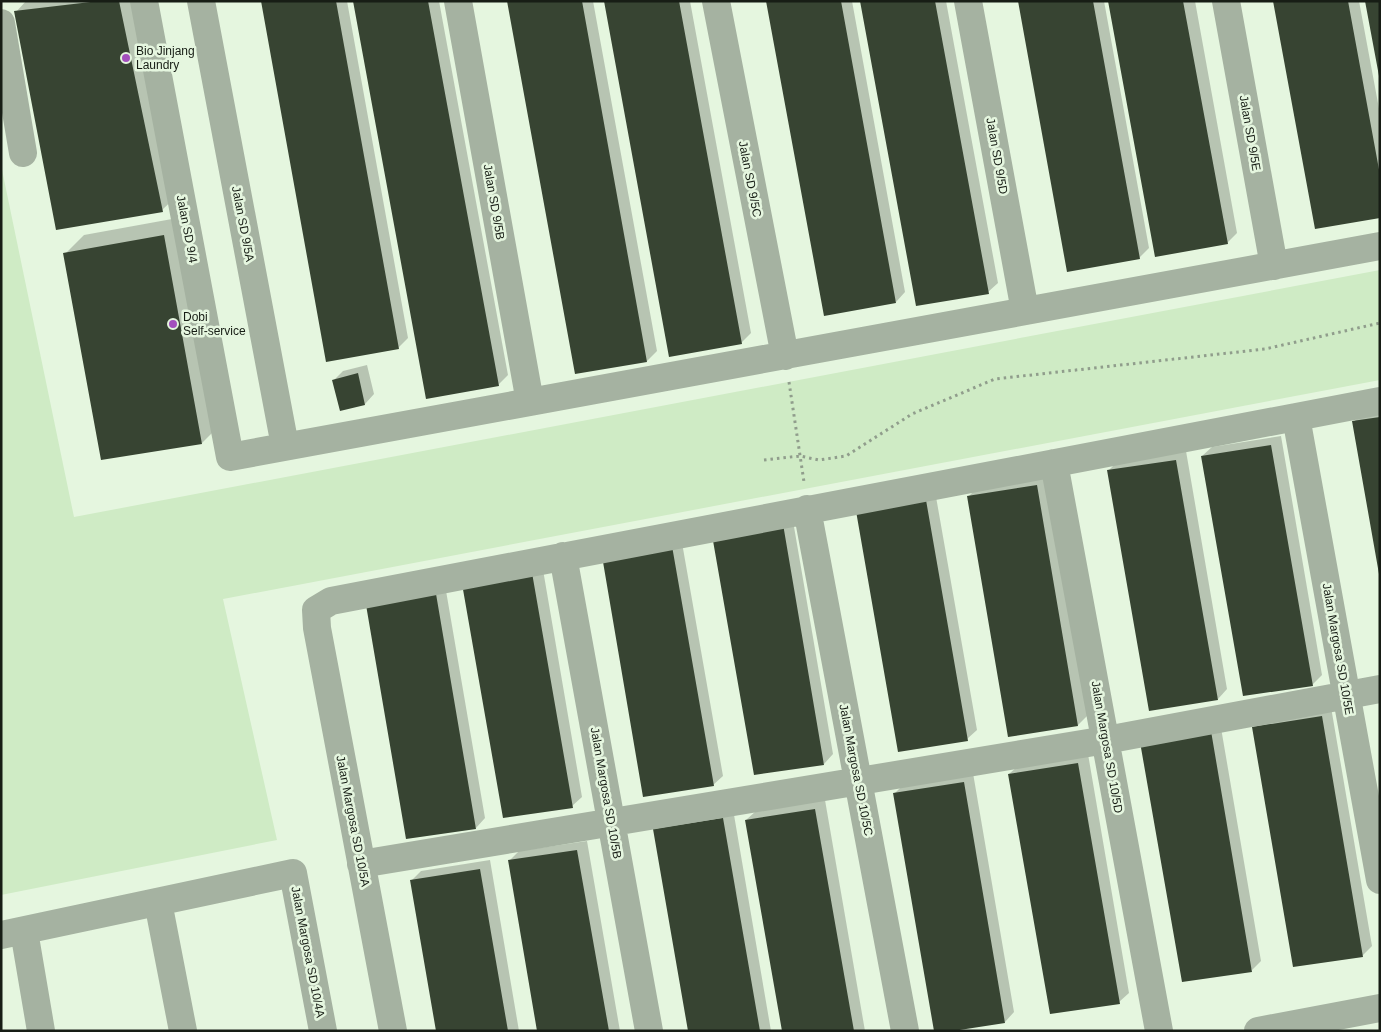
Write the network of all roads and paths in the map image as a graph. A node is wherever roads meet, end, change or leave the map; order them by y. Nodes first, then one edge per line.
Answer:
1 (144, 1) edge
2 (200, 1) edge
3 (458, 1) edge
4 (716, 1) edge
5 (968, 1) edge
6 (1226, 1) edge
7 (1, 23) edge
8 (24, 153) dead end
9 (1380, 246) edge
10 (1274, 266) junction
11 (1025, 311) junction
12 (1380, 322) edge
13 (785, 356) junction
14 (790, 394) dead end
15 (1380, 401) edge
16 (530, 402) junction
17 (1296, 417) junction
18 (285, 446) junction
19 (800, 456) junction
20 (764, 460) dead end
21 (1054, 463) junction
22 (803, 478) dead end
23 (807, 510) junction
24 (563, 556) junction
25 (1380, 689) edge
26 (1346, 695) junction
27 (1106, 740) junction
28 (858, 781) junction
29 (611, 822) junction
30 (361, 864) junction
31 (1380, 880) edge
32 (158, 902) junction
33 (12, 933) edge
34 (1380, 1008) edge
35 (41, 1031) edge
36 (182, 1031) edge
37 (323, 1031) edge
38 (394, 1031) edge
39 (649, 1031) edge
40 (905, 1031) edge
41 (1159, 1031) edge
42 (1258, 1031) edge

1 - 18 street, Jalan SD 9/4
2 - 18 street, Jalan SD 9/5A
3 - 16 street, Jalan SD 9/5B
4 - 13 street, Jalan SD 9/5C
5 - 11 street, Jalan SD 9/5D
6 - 10 street, Jalan SD 9/5E
7 - 8 street
9 - 10 street
10 - 11 street
11 - 13 street
12 - 19 path
13 - 16 street
14 - 19 path
15 - 17 street
16 - 18 street
17 - 21 street
17 - 26 street, Jalan Margosa SD 10/5E
19 - 20 path
19 - 22 path
21 - 23 street
21 - 27 street, Jalan Margosa SD 10/5D
23 - 24 street
23 - 28 street, Jalan Margosa SD 10/5C
24 - 29 street, Jalan Margosa SD 10/5B
24 - 30 street, Jalan Margosa SD 10/5A
25 - 26 street
26 - 27 street
26 - 31 street, Jalan Margosa SD 10/5E
27 - 28 street
27 - 41 street, Jalan Margosa SD 10/5D
28 - 29 street
28 - 40 street, Jalan Margosa SD 10/5C
29 - 30 street
29 - 39 street, Jalan Margosa SD 10/5B
30 - 38 street, Jalan Margosa SD 10/5A
32 - 33 street
32 - 36 street
32 - 37 street, Jalan Margosa SD 10/4A
33 - 35 street
34 - 42 street

